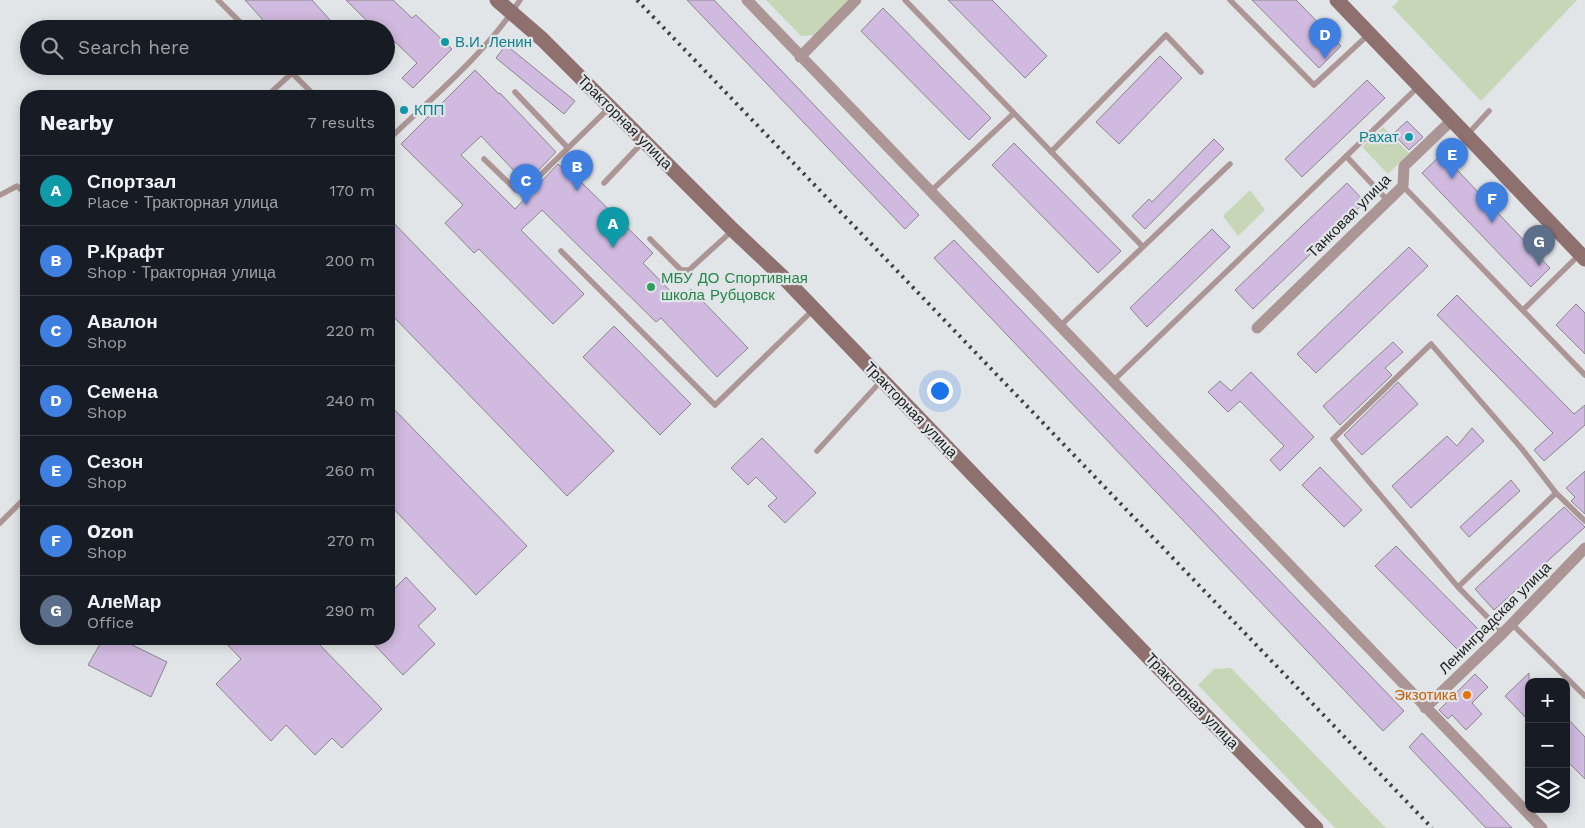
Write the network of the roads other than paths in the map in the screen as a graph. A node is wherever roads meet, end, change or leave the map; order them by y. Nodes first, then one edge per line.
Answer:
1 (218, 0) edge
2 (497, 0) edge
3 (747, 0) edge
4 (856, 0) edge
5 (905, 0) edge
6 (1230, 0) edge
7 (1337, 0) edge
8 (516, 6) edge
9 (238, 20) edge
10 (1369, 34) junction
11 (800, 56) junction
12 (1201, 72) dead end
13 (290, 75) edge
14 (294, 75) edge
15 (1419, 86) junction
16 (274, 90) edge
17 (309, 90) edge
18 (515, 92) dead end
19 (610, 107) junction
20 (1489, 111) dead end
21 (1013, 114) junction
22 (1452, 120) junction
23 (395, 133) edge
24 (1467, 135) junction
25 (645, 140) junction
26 (568, 148) junction
27 (1051, 152) junction
28 (1346, 156) junction
29 (484, 158) dead end
30 (1230, 164) dead end
31 (604, 183) dead end
32 (1404, 186) junction
33 (20, 189) edge
34 (930, 192) junction
35 (0, 195) edge
36 (1388, 201) junction
37 (733, 230) junction
38 (650, 239) dead end
39 (1143, 247) junction
40 (561, 251) dead end
41 (1583, 257) edge
42 (814, 310) junction
43 (1523, 310) junction
44 (1060, 326) junction
45 (1257, 328) dead end
46 (1585, 375) edge
47 (882, 380) junction
48 (1112, 381) junction
49 (817, 451) dead end
50 (1556, 493) junction
51 (20, 503) edge
52 (1585, 521) edge
53 (0, 523) edge
54 (1585, 548) edge
55 (1458, 587) junction
56 (1512, 624) junction
57 (1504, 633) junction
58 (1585, 696) edge
59 (1424, 708) junction
60 (1316, 828) edge
61 (1542, 828) edge

1 - 9 lane
2 - 8 street, Тракторная улица
3 - 11 street
4 - 11 street
5 - 21 lane
6 - 10 lane
7 - 10 street
8 - 19 street, Тракторная улица
8 - 23 lane
10 - 15 street
11 - 34 street
12 - 27 lane
13 - 16 lane
14 - 17 lane
15 - 22 street
15 - 28 lane
18 - 26 lane
19 - 25 street, Тракторная улица
19 - 26 lane
20 - 24 lane
21 - 27 lane
21 - 34 lane
22 - 24 street
22 - 32 street, Танковая улица
24 - 41 street
25 - 31 lane
25 - 37 street, Тракторная улица
26 - 29 lane
27 - 39 lane
28 - 36 lane
28 - 48 lane
30 - 39 lane
32 - 36 street, Танковая улица
32 - 43 lane
33 - 35 lane
34 - 44 street
36 - 45 street, Танковая улица
37 - 38 lane
37 - 42 street, Тракторная улица
39 - 44 lane
40 - 42 lane
41 - 43 lane
42 - 47 street, Тракторная улица
43 - 46 lane
44 - 48 street
47 - 49 lane
47 - 60 street, Тракторная улица
48 - 59 street
50 - 52 lane
50 - 55 lane
50 - 55 lane
51 - 53 lane
54 - 56 street, Ленинградская улица
55 - 57 lane
56 - 57 street, Ленинградская улица
56 - 58 lane
57 - 59 street, Ленинградская улица
59 - 61 street

